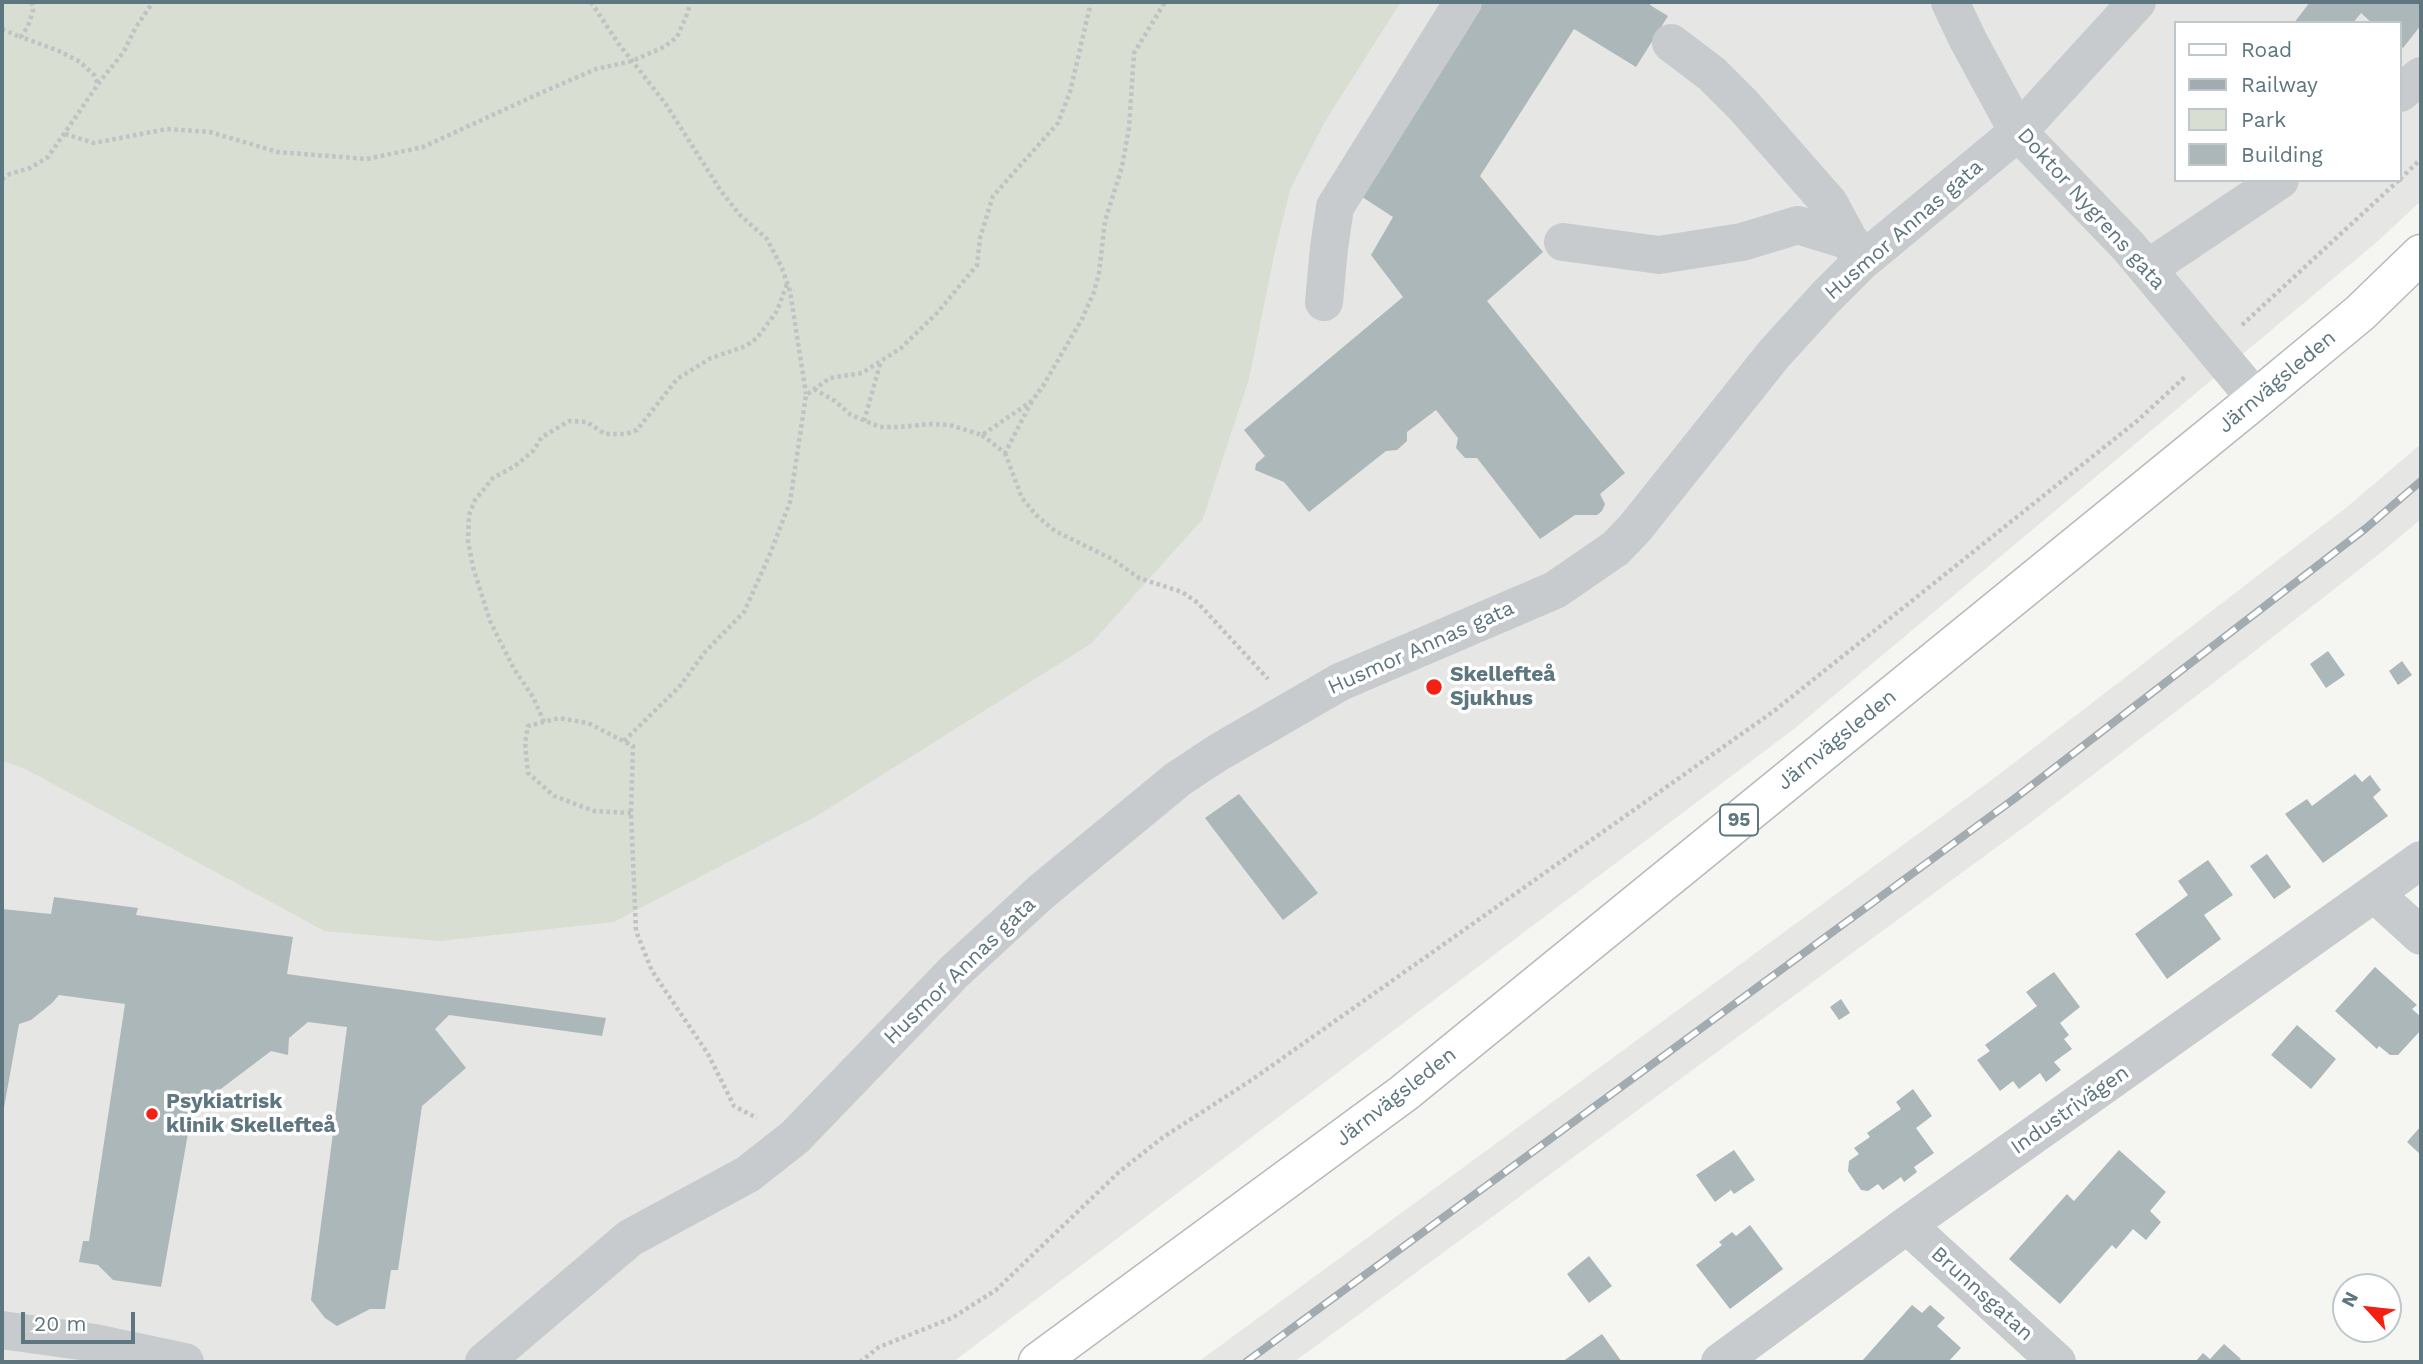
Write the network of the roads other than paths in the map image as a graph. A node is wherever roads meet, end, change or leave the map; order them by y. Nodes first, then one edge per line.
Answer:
1 (1464, 2) edge
2 (1950, 2) edge
3 (2137, 2) edge
4 (1671, 43) dead end
5 (2421, 76) edge
6 (2402, 91) edge
7 (2018, 132) junction
8 (2277, 182) edge
9 (1563, 242) dead end
10 (1855, 251) junction
11 (2421, 254) edge
12 (2147, 269) junction
13 (1324, 302) dead end
14 (2256, 399) junction
15 (2421, 860) edge
16 (2375, 894) junction
17 (2421, 936) edge
18 (1907, 1225) junction
19 (2, 1330) edge
20 (185, 1362) edge
21 (484, 1362) edge
22 (1038, 1362) edge
23 (1720, 1362) edge
24 (2057, 1362) edge

1 - 13 street
2 - 7 street, Doktor Nygrens gata
3 - 7 street, Husmor Annas gata
4 - 10 street
5 - 6 street
7 - 10 street, Husmor Annas gata
7 - 12 street, Doktor Nygrens gata
8 - 12 street
9 - 10 street
10 - 21 street, Husmor Annas gata
11 - 14 main road, Järnvägsleden / 95
12 - 14 street, Doktor Nygrens gata
14 - 22 main road, Järnvägsleden / 95
15 - 16 street, Industrivägen
16 - 17 street
16 - 18 street, Industrivägen
18 - 23 street, Industrivägen
18 - 24 street, Brunnsgatan
19 - 20 street

